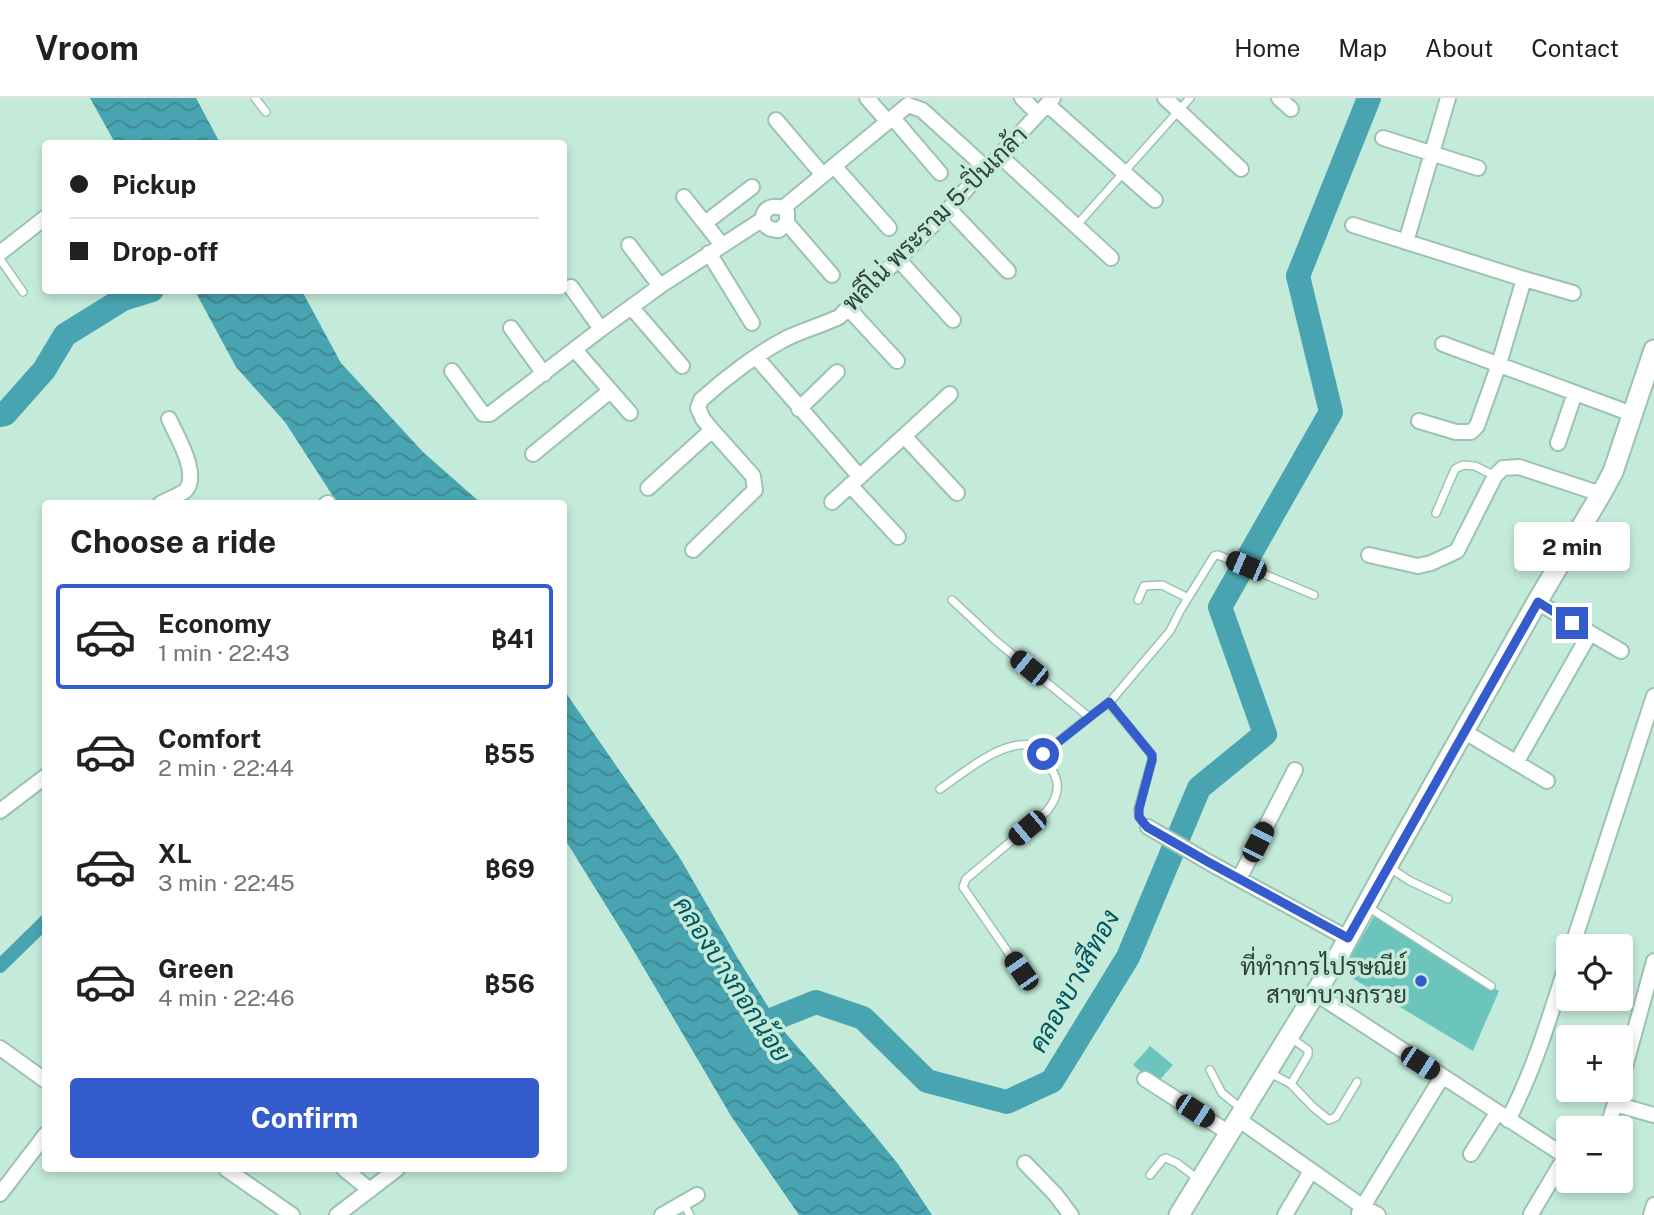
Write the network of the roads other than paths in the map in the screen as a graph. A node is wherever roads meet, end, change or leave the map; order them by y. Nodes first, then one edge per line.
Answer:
1 (255, 98) edge
2 (867, 98) edge
3 (1022, 98) edge
4 (1165, 98) edge
5 (1190, 98) edge
6 (1279, 98) edge
7 (1448, 98) edge
8 (1046, 106) edge
9 (1291, 109) dead end
10 (1179, 110) junction
11 (266, 112) dead end
12 (776, 120) dead end
13 (890, 120) junction
14 (1383, 138) dead end
15 (1431, 154) junction
16 (999, 155) junction
17 (1478, 168) dead end
18 (986, 169) junction
19 (1241, 169) dead end
20 (828, 171) junction
21 (1123, 172) junction
22 (940, 173) dead end
23 (752, 187) dead end
24 (684, 197) dead end
25 (1155, 200) dead end
26 (783, 208) junction
27 (949, 209) junction
28 (763, 219) junction
29 (42, 220) edge
30 (705, 223) junction
31 (787, 223) junction
32 (1353, 225) dead end
33 (1076, 226) junction
34 (889, 228) dead end
35 (1406, 242) junction
36 (629, 245) dead end
37 (722, 245) junction
38 (0, 253) edge
39 (709, 253) junction
40 (1111, 258) dead end
41 (0, 259) edge
42 (898, 259) junction
43 (1008, 271) dead end
44 (832, 275) dead end
45 (1524, 279) junction
46 (660, 286) junction
47 (571, 287) dead end
48 (23, 292) dead end
49 (1573, 293) dead end
50 (632, 307) junction
51 (848, 308) junction
52 (953, 320) dead end
53 (752, 323) dead end
54 (511, 328) dead end
55 (601, 328) junction
56 (1443, 344) dead end
57 (575, 350) junction
58 (1654, 350) edge
59 (756, 357) junction
60 (897, 361) dead end
61 (1499, 364) junction
62 (682, 366) dead end
63 (452, 371) dead end
64 (838, 372) dead end
65 (544, 374) junction
66 (610, 391) junction
67 (1575, 393) junction
68 (950, 394) dead end
69 (799, 409) junction
70 (630, 413) dead end
71 (1632, 414) junction
72 (169, 419) dead end
73 (1419, 421) dead end
74 (712, 430) junction
75 (904, 436) junction
76 (1558, 443) dead end
77 (533, 454) dead end
78 (1495, 476) junction
79 (855, 481) junction
80 (648, 488) dead end
81 (957, 494) dead end
82 (1601, 494) junction
83 (167, 500) edge
84 (832, 502) dead end
85 (1436, 513) dead end
86 (898, 537) dead end
87 (693, 550) dead end
88 (1369, 555) dead end
89 (1314, 595) dead end
90 (1188, 598) junction
91 (951, 600) dead end
92 (1139, 600) dead end
93 (1538, 602) junction
94 (1590, 633) junction
95 (1621, 651) dead end
96 (1654, 696) edge
97 (1109, 702) junction
98 (1088, 717) junction
99 (1649, 731) edge
100 (1465, 732) junction
101 (1043, 754) junction
102 (1516, 763) junction
103 (1296, 770) dead end
104 (42, 779) edge
105 (1547, 781) dead end
106 (940, 789) dead end
107 (0, 811) edge
108 (1153, 830) joint
109 (1387, 867) junction
110 (1239, 879) junction
111 (1448, 899) dead end
112 (1365, 906) junction
113 (1577, 934) edge
114 (1348, 938) junction
115 (1654, 961) edge
116 (1021, 971) dead end
117 (1492, 986) dead end
118 (1315, 993) junction
119 (1556, 998) edge
120 (1647, 1012) edge
121 (1289, 1037) junction
122 (0, 1048) edge
123 (1633, 1050) edge
124 (1210, 1070) dead end
125 (1268, 1072) junction
126 (1442, 1077) junction
127 (42, 1078) edge
128 (1145, 1079) dead end
129 (1357, 1082) dead end
130 (1291, 1084) junction
131 (1627, 1102) edge
132 (1654, 1115) edge
133 (1503, 1117) junction
134 (1237, 1121) junction
135 (42, 1139) edge
136 (1556, 1150) edge
137 (1471, 1154) dead end
138 (1025, 1163) dead end
139 (1311, 1171) junction
140 (230, 1172) edge
141 (348, 1172) edge
142 (393, 1172) edge
143 (1556, 1174) edge
144 (1150, 1175) dead end
145 (1200, 1180) junction
146 (370, 1190) junction
147 (0, 1194) edge
148 (697, 1195) dead end
149 (1654, 1205) edge
150 (686, 1209) edge
151 (1360, 1211) edge
152 (1531, 1214) edge
153 (292, 1215) edge
154 (337, 1215) edge
155 (662, 1215) edge
156 (1071, 1215) edge
157 (1179, 1215) edge
158 (1285, 1215) edge
159 (1378, 1215) edge
160 (1651, 1215) edge

1 - 11 lane
2 - 13 street
3 - 8 street
4 - 10 street
5 - 10 lane
6 - 9 street
7 - 15 street
8 - 16 street, พลีโน่ พระราม 5-ปิ่นเกล้า
8 - 21 street
10 - 19 street
10 - 21 lane
12 - 20 street
13 - 18 street
13 - 20 street
13 - 22 street
14 - 15 street
15 - 17 street
15 - 35 street
16 - 18 street, พลีโน่ พระราม 5-ปิ่นเกล้า
16 - 33 street
18 - 27 street, พลีโน่ พระราม 5-ปิ่นเกล้า
20 - 26 street
20 - 34 street
21 - 25 street
21 - 33 lane
23 - 30 street
24 - 30 street
26 - 28 street
26 - 31 street
27 - 42 street, พลีโน่ พระราม 5-ปิ่นเกล้า
27 - 43 street
28 - 31 street
28 - 37 street
29 - 38 street
30 - 37 street
31 - 44 street
32 - 35 street
33 - 40 street
35 - 45 street
36 - 46 street
37 - 39 street
39 - 46 street
39 - 53 street
41 - 48 lane
42 - 51 street, พลีโน่ พระราม 5-ปิ่นเกล้า
42 - 52 street
45 - 49 street
45 - 61 street
46 - 50 street
47 - 55 street
50 - 55 street
50 - 62 street
51 - 59 street, พลีโน่ พระราม 5-ปิ่นเกล้า
51 - 60 street
54 - 65 street
55 - 57 street
56 - 61 street
57 - 65 street
57 - 66 street
58 - 71 main road
59 - 69 street
59 - 74 street, พลีโน่ พระราม 5-ปิ่นเกล้า
61 - 67 street
61 - 73 street
63 - 65 street
64 - 69 street
66 - 70 street
66 - 77 street
67 - 71 street
67 - 76 street
68 - 75 street
69 - 79 street
71 - 82 main road
72 - 83 street
74 - 80 street
74 - 87 street
75 - 79 street
75 - 81 street
78 - 82 street
78 - 85 lane
78 - 88 street
79 - 84 street
79 - 86 street
82 - 93 main road
89 - 90 lane
90 - 92 lane
90 - 97 lane
91 - 98 lane
93 - 94 street
93 - 100 main road
94 - 95 street
94 - 102 street
96 - 99 street
97 - 98 lane
97 - 108 lane
98 - 101 lane
99 - 113 street
100 - 102 street
100 - 109 main road
101 - 106 lane
101 - 116 lane
102 - 105 street
103 - 110 street
104 - 107 street
108 - 110 street
109 - 111 lane
109 - 112 main road
110 - 114 street
112 - 114 main road
112 - 117 lane
114 - 118 main road
115 - 120 street
118 - 121 main road
118 - 126 street
119 - 133 street
120 - 123 street
121 - 125 main road
121 - 130 lane
122 - 127 street
124 - 134 lane
125 - 130 lane
125 - 134 main road
126 - 133 street
126 - 151 street
128 - 134 street
129 - 130 lane
131 - 132 street
133 - 136 street
133 - 137 street
134 - 139 street
134 - 145 main road
135 - 147 street
138 - 156 street
139 - 151 street
139 - 158 street
140 - 153 street
141 - 146 street
142 - 146 street
143 - 152 street
144 - 145 lane
145 - 157 main road
146 - 154 street
148 - 150 street
149 - 160 street
150 - 155 street
151 - 159 street

